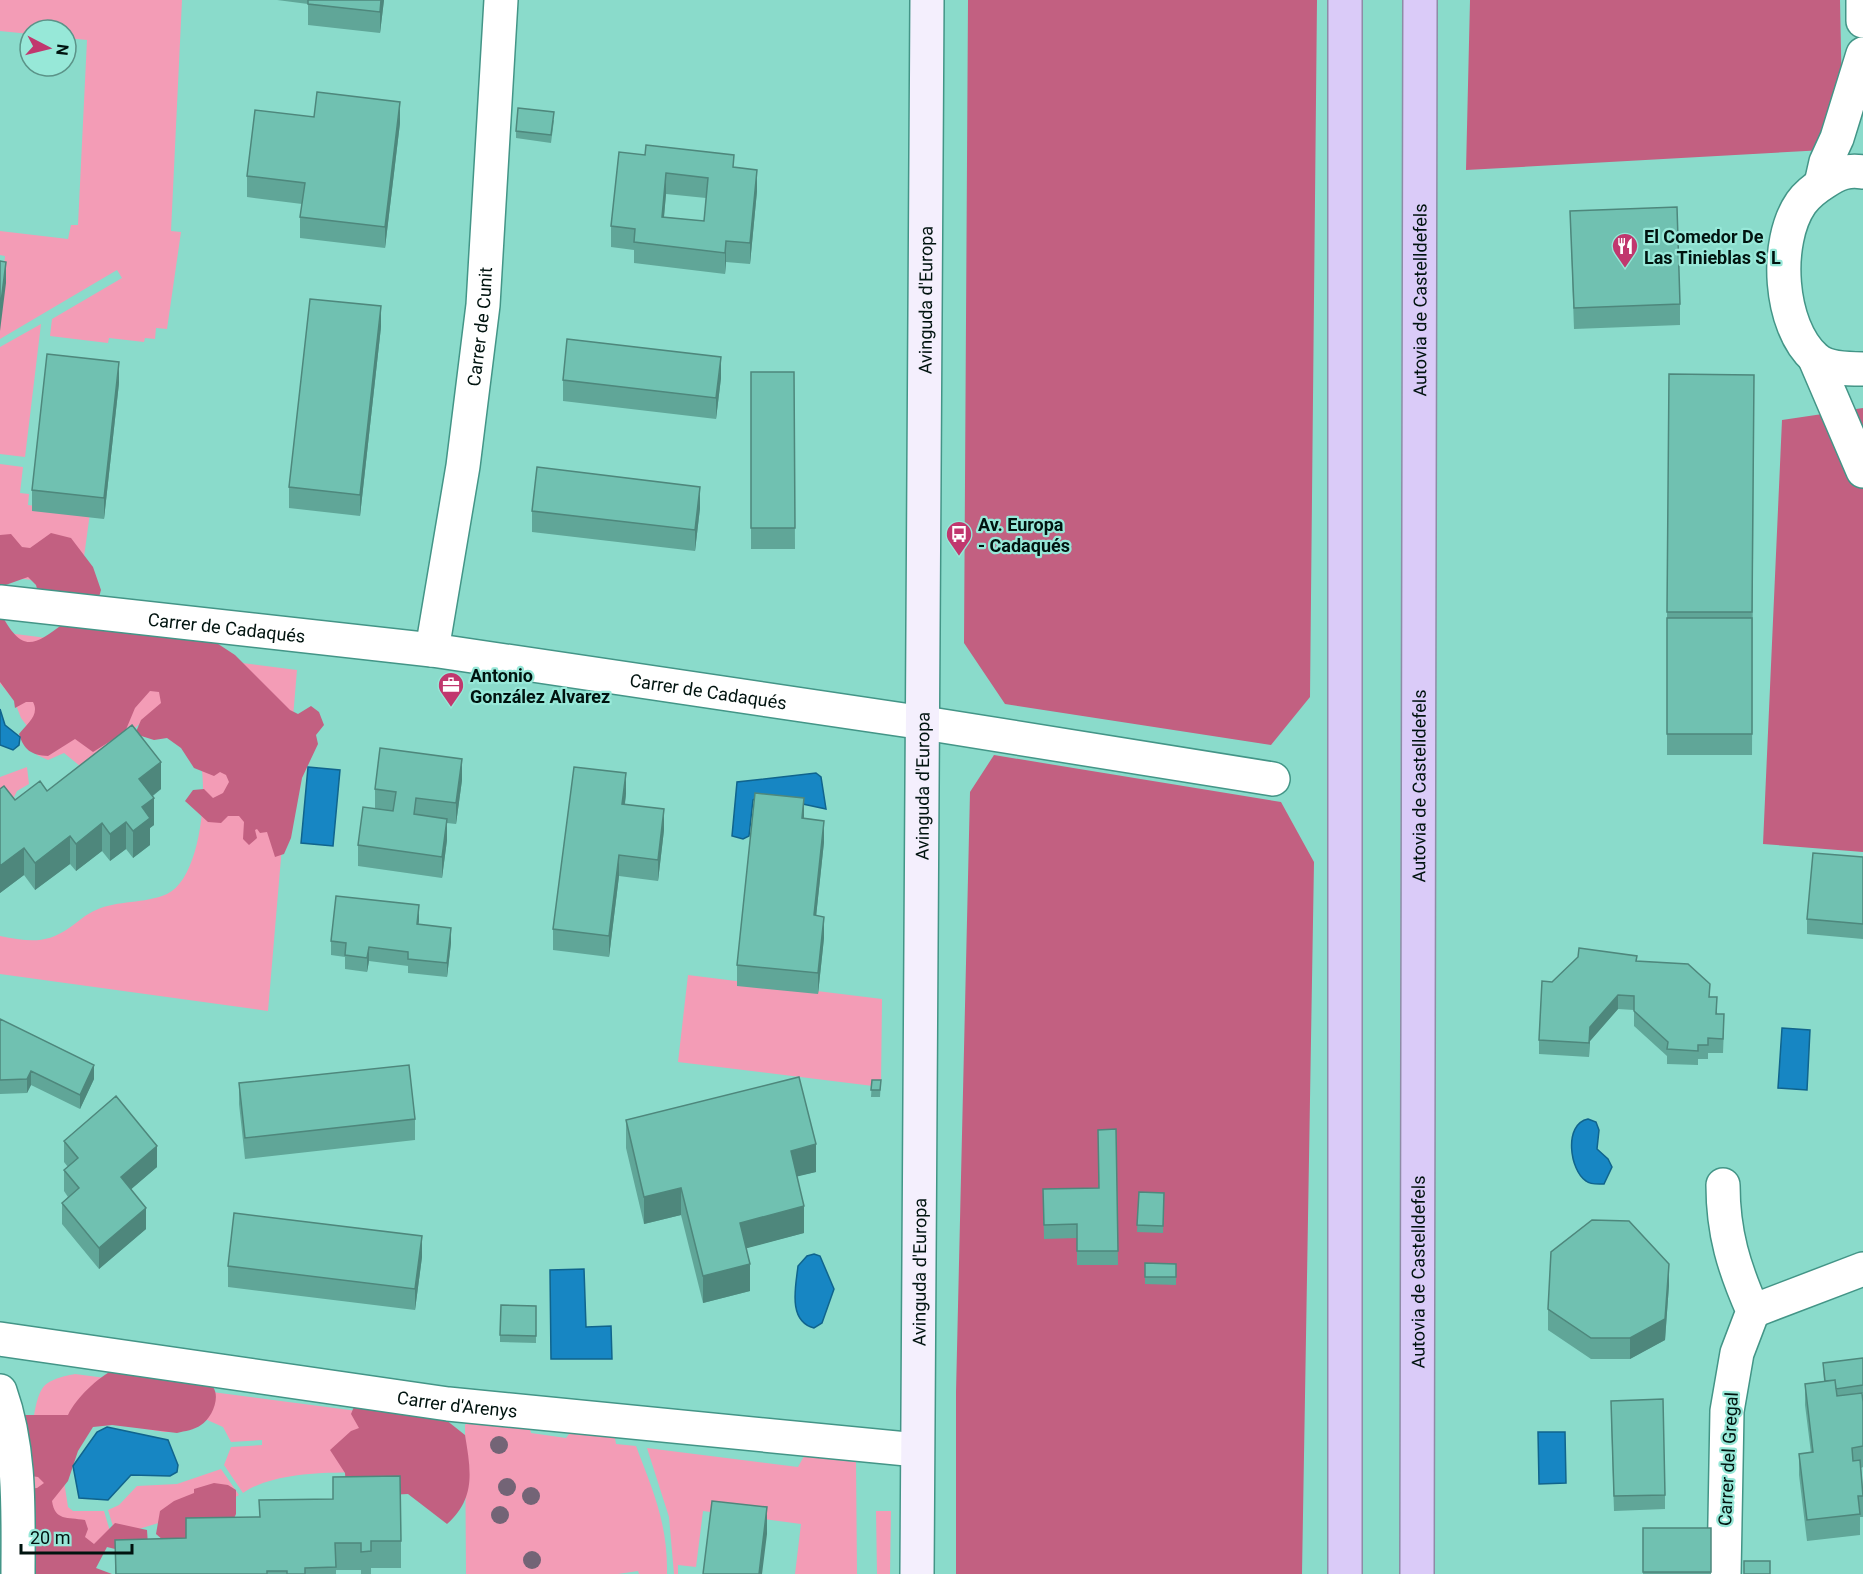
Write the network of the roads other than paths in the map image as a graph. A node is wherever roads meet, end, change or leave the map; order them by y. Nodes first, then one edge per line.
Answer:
1 (501, 0) edge
2 (927, 0) edge
3 (1345, 0) edge
4 (1420, 0) edge
5 (1863, 0) edge
6 (1863, 21) edge
7 (1863, 54) edge
8 (1863, 172) edge
9 (1821, 184) junction
10 (1815, 359) junction
11 (1863, 369) edge
12 (1863, 466) edge
13 (0, 602) edge
14 (432, 650) junction
15 (924, 723) junction
16 (1273, 779) dead end
17 (1723, 1185) dead end
18 (1863, 1269) edge
19 (1753, 1311) junction
20 (0, 1339) edge
21 (0, 1391) edge
22 (917, 1450) junction
23 (18, 1574) edge
24 (917, 1574) edge
25 (1344, 1574) edge
26 (1417, 1574) edge
27 (1724, 1574) edge

1 - 14 street, Carrer de Cunit
2 - 15 street, Avinguda d'Europa
3 - 25 highway
4 - 26 highway, Autovia de Castelldefels
5 - 6 street
7 - 9 street
8 - 9 street
9 - 10 street
10 - 11 street
10 - 12 street
13 - 14 street, Carrer de Cadaqués
14 - 15 street, Carrer de Cadaqués
15 - 16 street, Carrer de Cadaqués
15 - 22 street, Avinguda d'Europa
17 - 19 street
18 - 19 street
19 - 27 street, Carrer del Gregal
20 - 22 street, Carrer d'Arenys
21 - 23 street
22 - 24 street, Avinguda d'Europa

